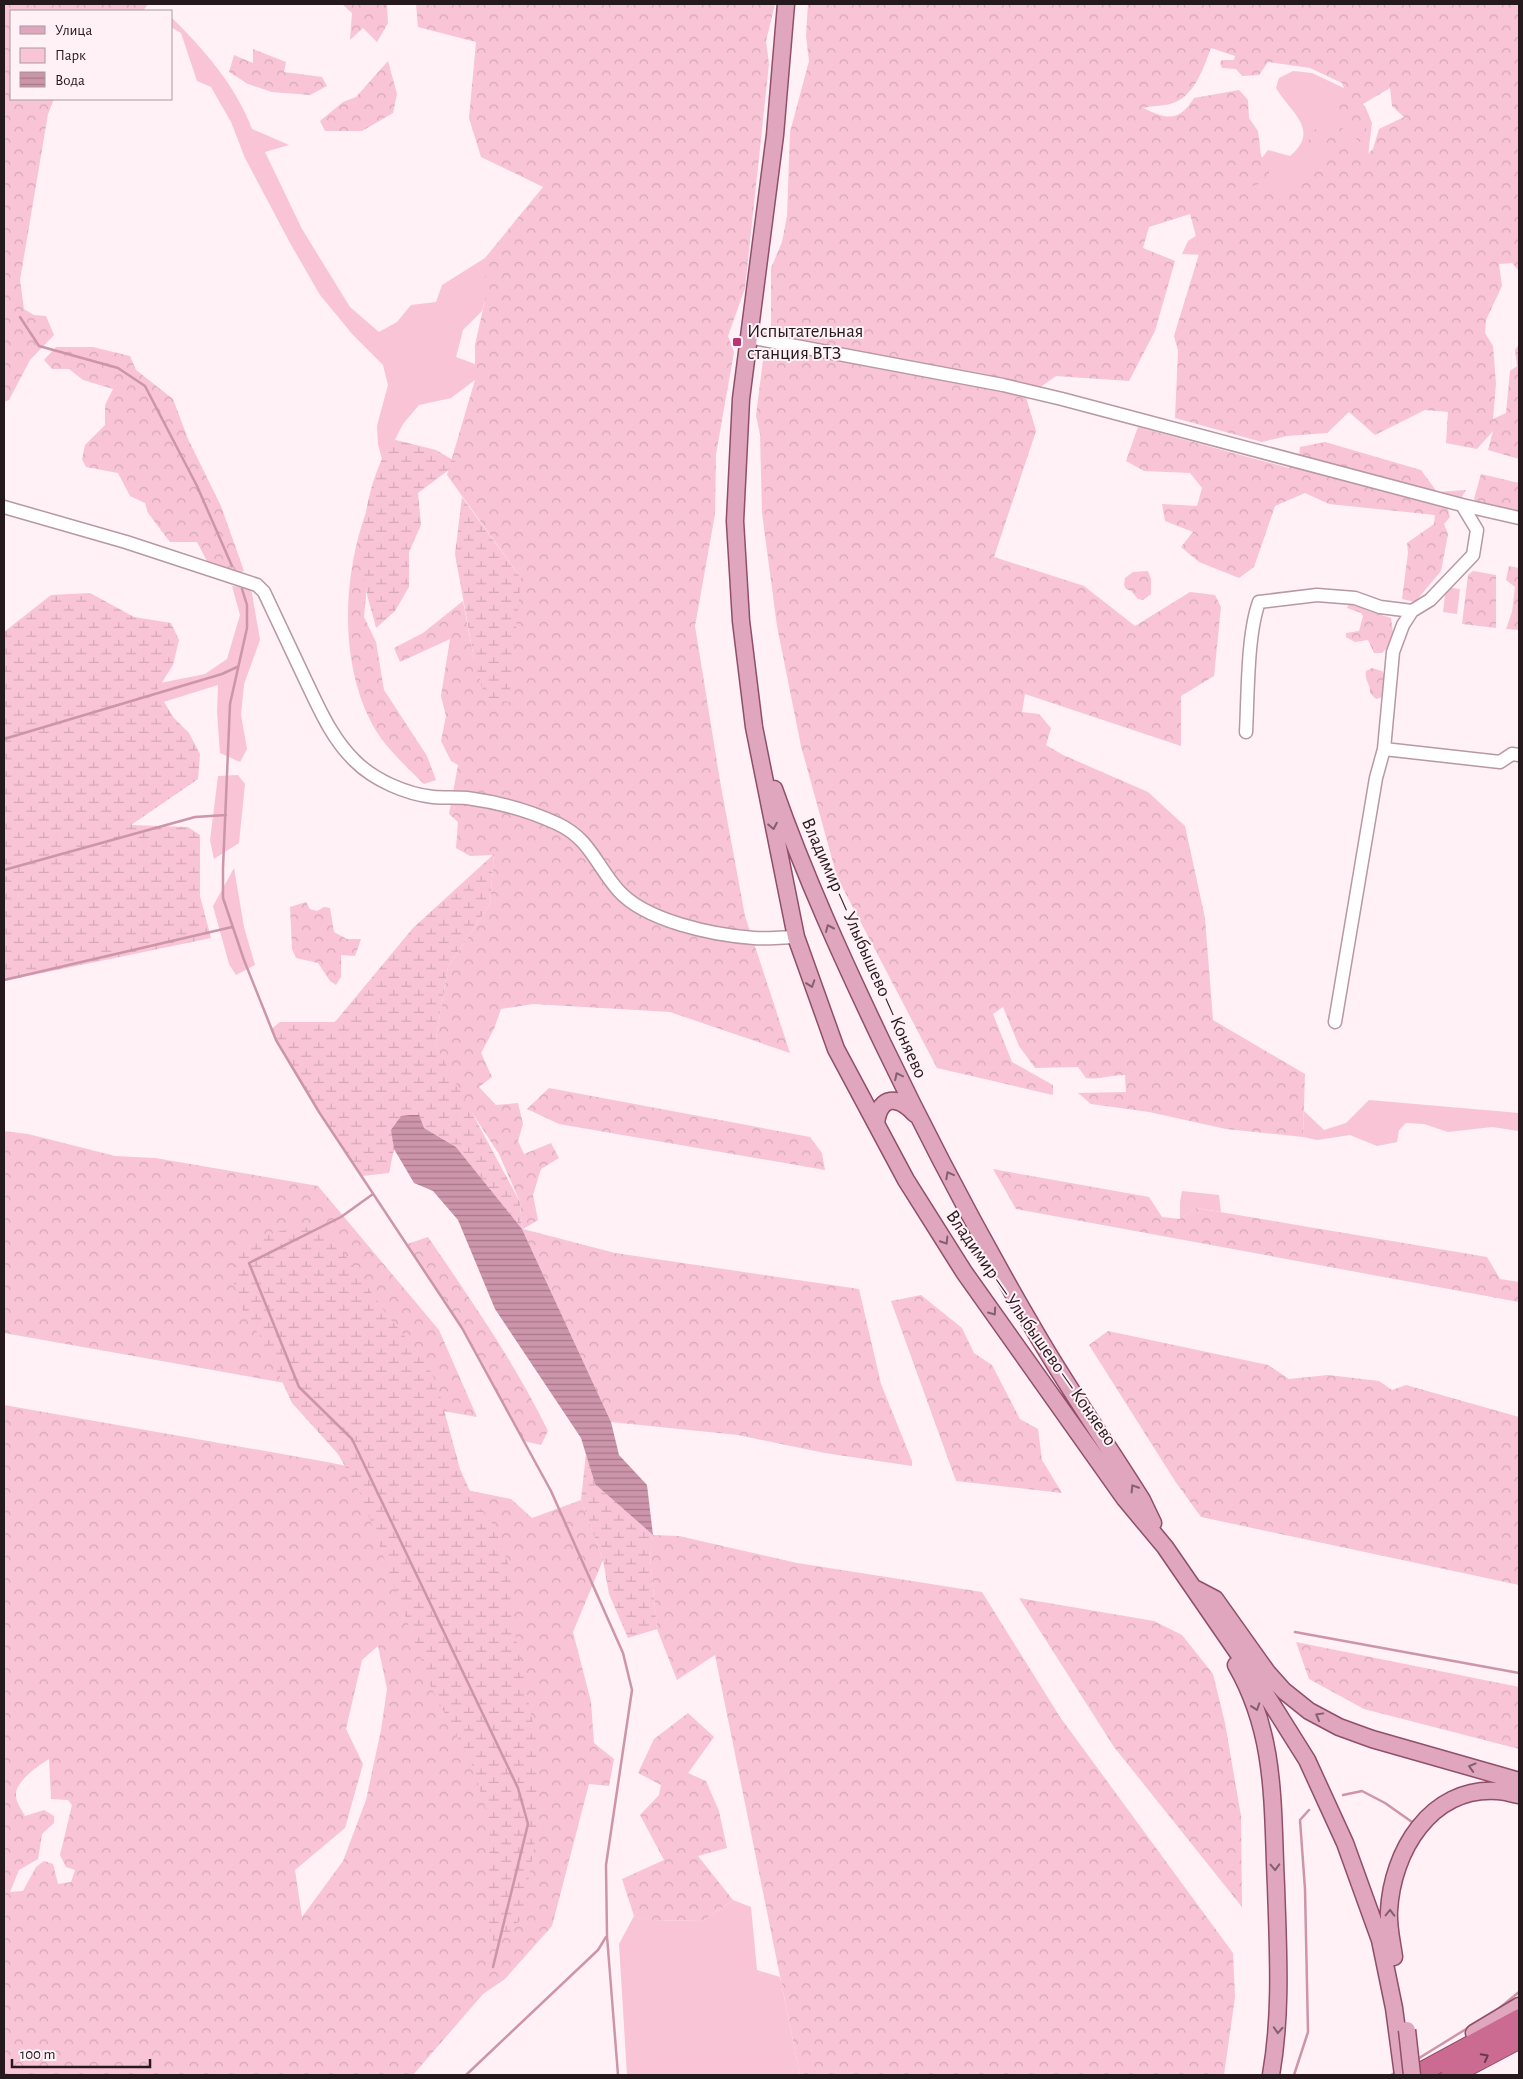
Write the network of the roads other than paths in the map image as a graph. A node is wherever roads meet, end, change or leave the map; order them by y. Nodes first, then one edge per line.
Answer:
1 (786, 4) edge
2 (748, 337) junction
3 (1462, 505) junction
4 (4, 507) edge
5 (1519, 518) edge
6 (1412, 611) junction
7 (748, 674) junction
8 (1246, 732) dead end
9 (1384, 749) junction
10 (1519, 755) edge
11 (796, 937) junction
12 (1335, 1022) dead end
13 (920, 1120) junction
14 (876, 1123) junction
15 (1166, 1547) junction
16 (1192, 1587) junction
17 (1519, 1781) edge
18 (1519, 1795) edge
19 (1519, 2006) edge
20 (1519, 2019) edge
21 (1402, 2032) junction
22 (1519, 2039) edge
23 (1271, 2075) edge
24 (1403, 2075) edge
25 (1410, 2075) edge
26 (1416, 2075) edge
27 (1451, 2075) edge

1 - 2 main road, Владимир — Улыбышево — Коняево
2 - 3 street
2 - 7 main road, Владимир — Улыбышево — Коняево
3 - 5 street
3 - 6 street
4 - 11 street
6 - 8 street
6 - 9 street
7 -> 11 main road, Владимир — Улыбышево — Коняево
13 -> 7 main road, Владимир — Улыбышево — Коняево
9 - 10 street
9 - 12 street
11 -> 14 main road, Владимир — Улыбышево — Коняево
13 - 14 main road, Владимир — Улыбышево — Коняево
15 -> 13 main road, Владимир — Улыбышево — Коняево
14 -> 15 main road, Владимир — Улыбышево — Коняево
15 - 16 main road, Владимир — Улыбышево — Коняево
17 -> 16 main road
16 - 21 main road, Владимир — Улыбышево — Коняево
16 -> 23 main road
21 -> 18 main road
19 - 25 main road
20 - 26 highway
21 - 24 main road, Владимир — Улыбышево — Коняево
21 - 25 main road, bridge
27 -> 22 highway

